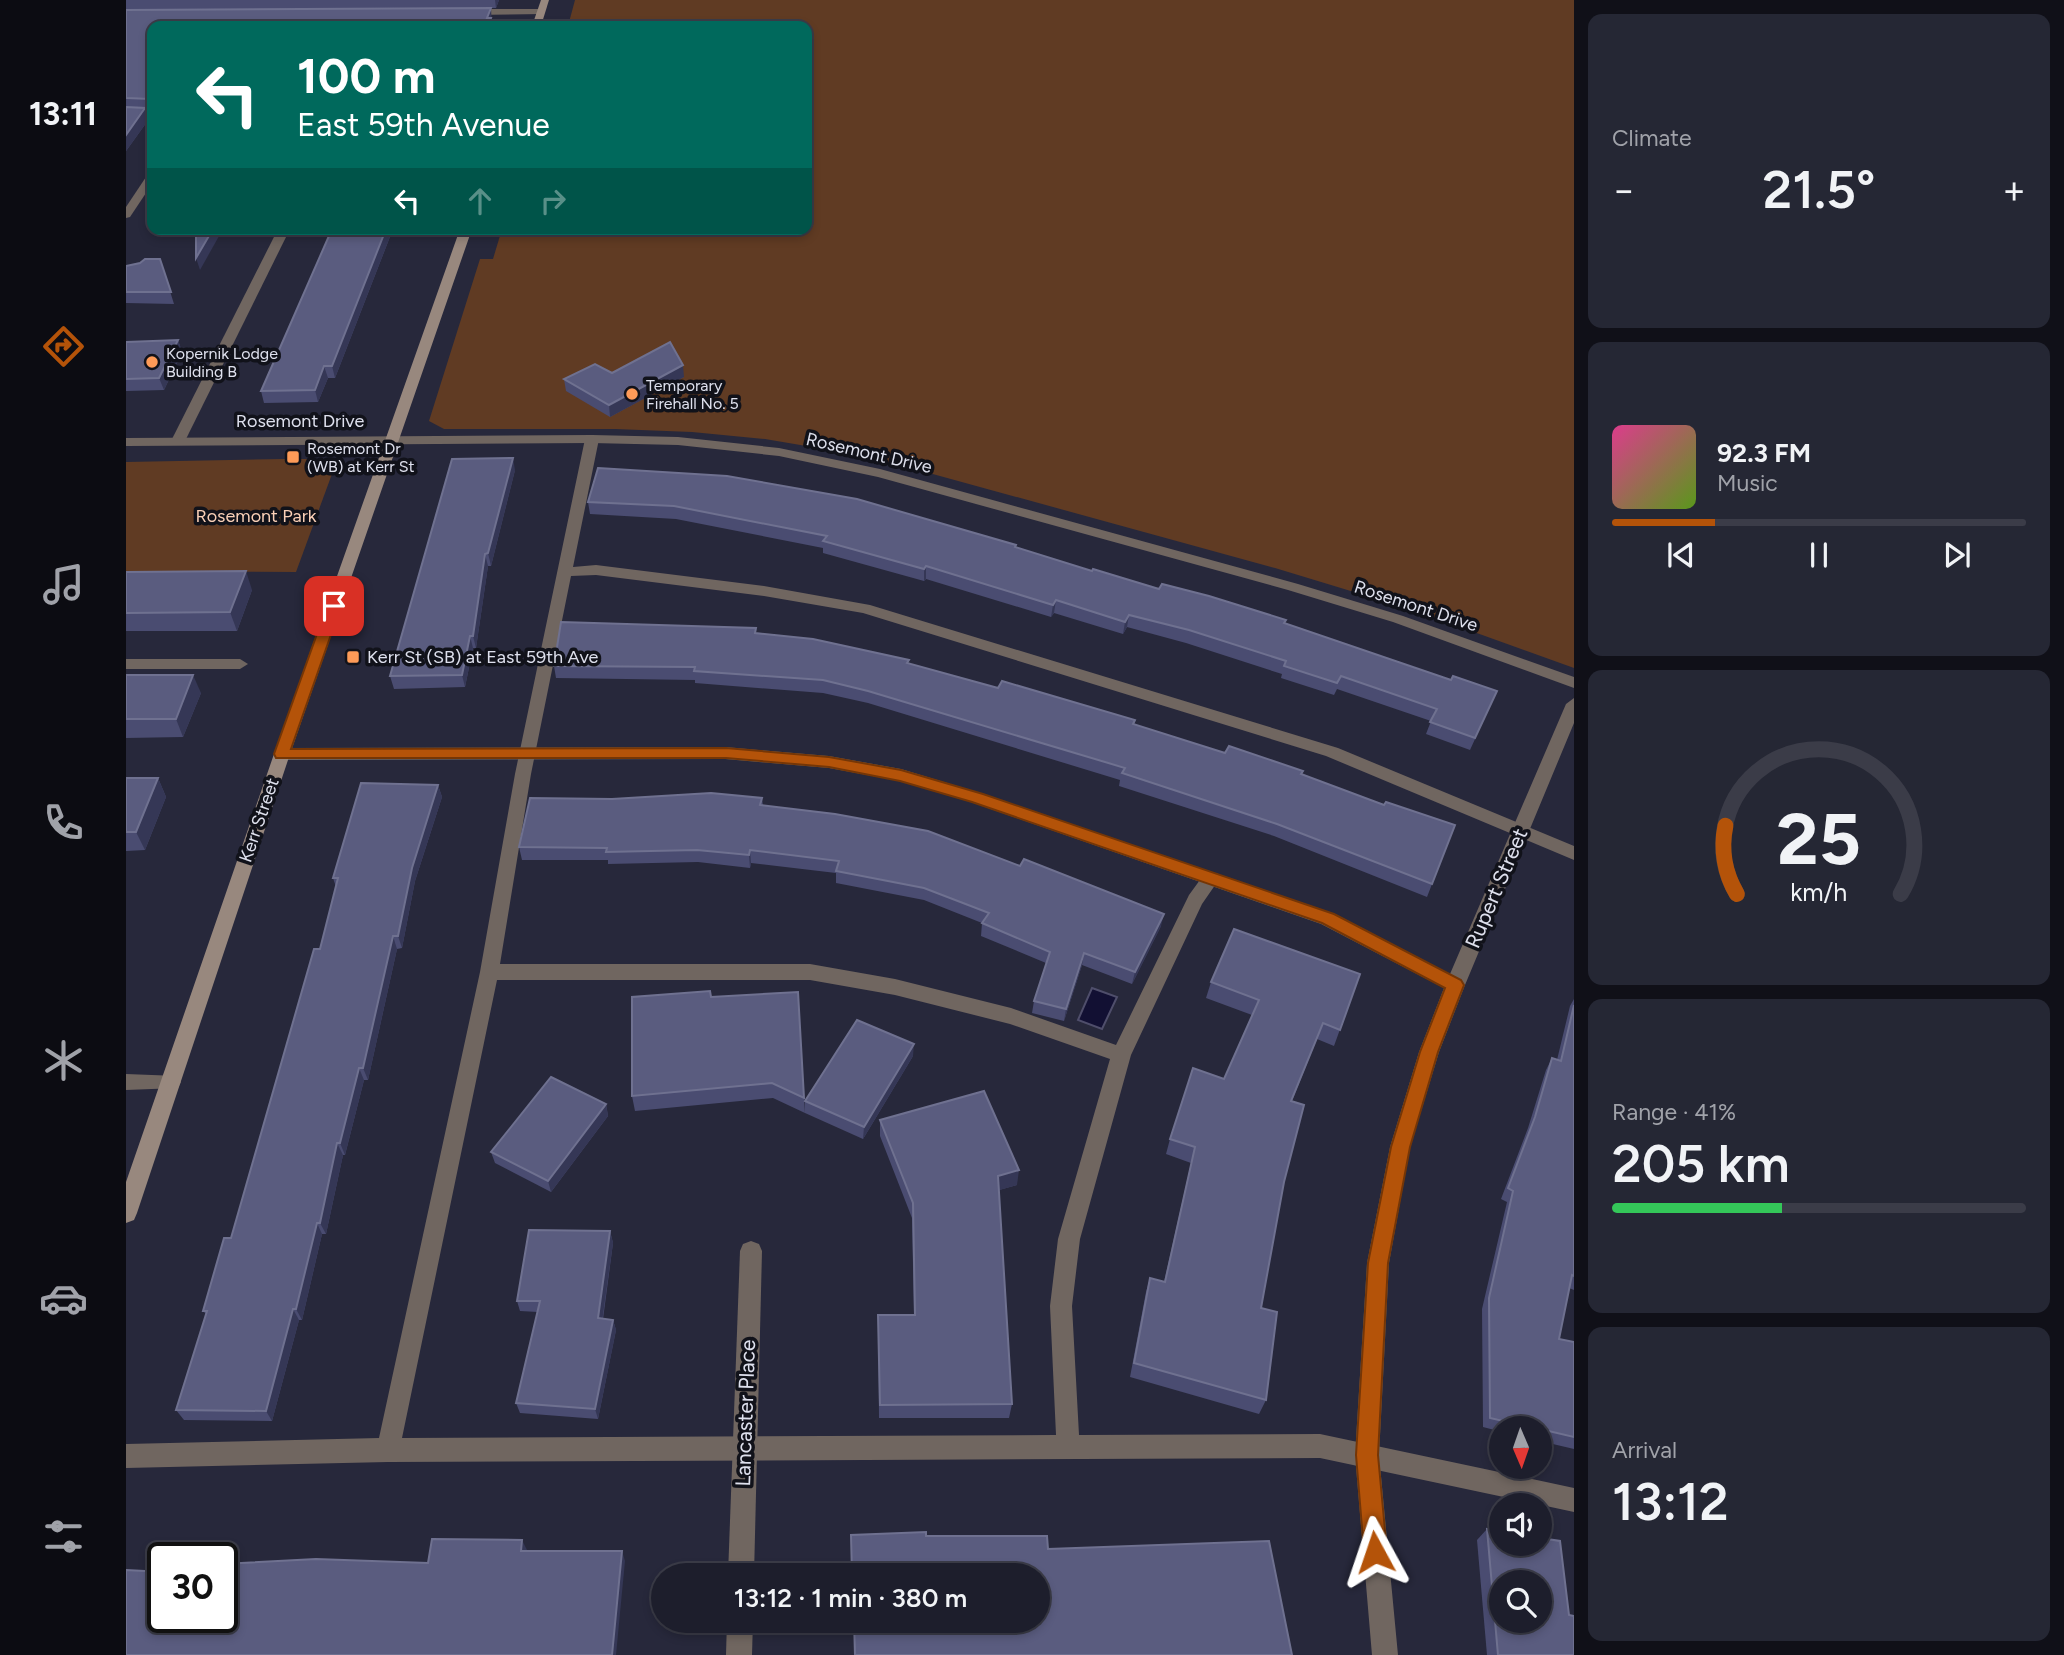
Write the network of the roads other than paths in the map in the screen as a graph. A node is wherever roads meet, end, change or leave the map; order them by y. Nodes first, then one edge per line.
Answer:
1 (545, 0) edge
2 (463, 12) edge
3 (540, 12) junction
4 (537, 21) edge
5 (126, 113) edge
6 (147, 113) edge
7 (147, 184) edge
8 (126, 215) edge
9 (281, 235) edge
10 (464, 235) edge
11 (592, 439) junction
12 (393, 440) junction
13 (178, 441) junction
14 (126, 442) edge
15 (564, 572) junction
16 (126, 664) edge
17 (240, 664) dead end
18 (1574, 683) edge
19 (1574, 704) edge
20 (282, 754) junction
21 (527, 754) junction
22 (1521, 830) junction
23 (1574, 853) edge
24 (1211, 878) junction
25 (489, 972) junction
26 (1455, 985) junction
27 (1121, 1055) junction
28 (126, 1082) edge
29 (171, 1082) junction
30 (126, 1213) edge
31 (751, 1251) dead end
32 (1068, 1446) junction
33 (388, 1450) junction
34 (743, 1450) junction
35 (1367, 1455) junction
36 (126, 1456) edge
37 (1574, 1500) edge
38 (741, 1563) edge
39 (740, 1633) edge
40 (739, 1655) edge
41 (1385, 1655) edge

1 - 3 street
2 - 3 street
3 - 4 street
5 - 6 street
7 - 8 street
9 - 13 street
10 - 12 street, Kerr Street
11 - 12 street, Rosemont Drive
11 - 15 street
11 - 18 street, Rosemont Drive
12 - 13 street, Rosemont Drive
12 - 20 street, Kerr Street
13 - 14 street, Rosemont Drive
15 - 21 street
15 - 22 street
16 - 17 street
19 - 22 street, Rupert Street
20 - 21 street
20 - 29 street, Kerr Street
21 - 24 street
21 - 25 street
22 - 23 street
22 - 26 street, Rupert Street
24 - 26 street
24 - 27 street
25 - 27 street
25 - 33 street
26 - 35 street, Rupert Street
27 - 32 street
28 - 29 street
29 - 30 street, Kerr Street
31 - 34 street, Lancaster Place
32 - 34 street
32 - 35 street
33 - 34 street
33 - 36 street
34 - 38 street, Lancaster Place
35 - 37 street
35 - 41 street, Rupert Street
39 - 40 street

